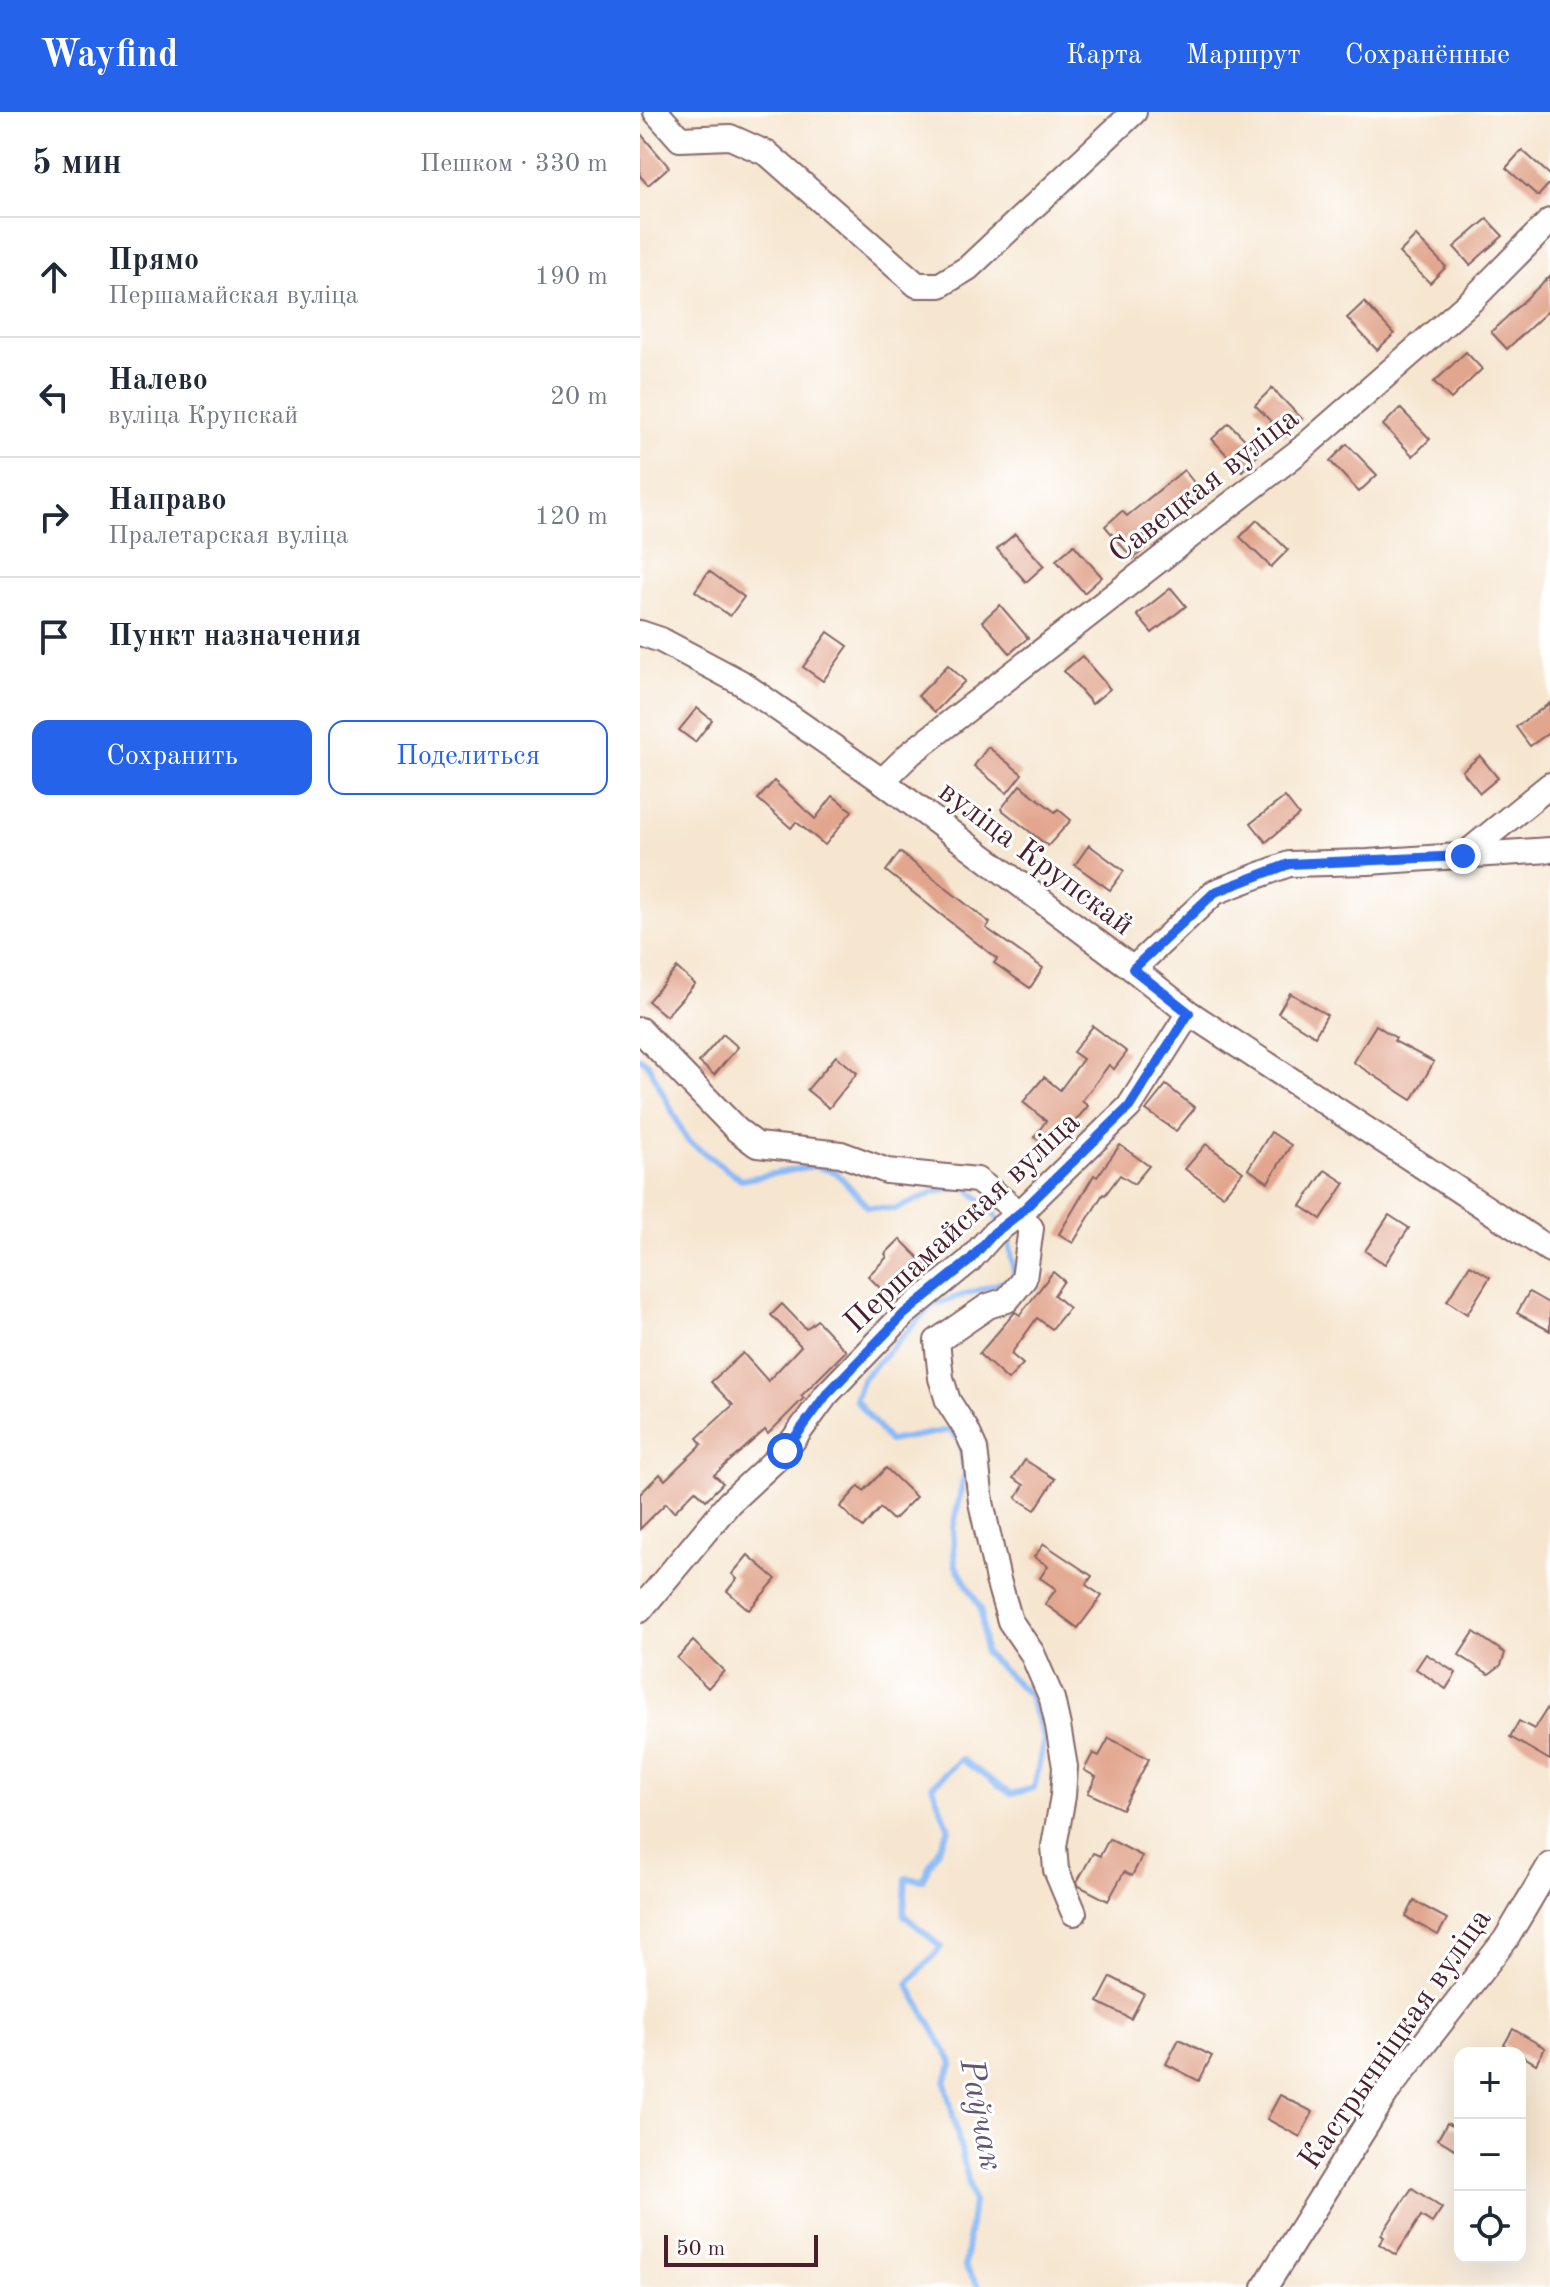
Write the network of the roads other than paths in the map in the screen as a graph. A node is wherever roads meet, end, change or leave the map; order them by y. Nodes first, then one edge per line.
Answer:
1 (656, 112) edge
2 (1134, 112) edge
3 (1550, 221) edge
4 (640, 633) edge
5 (882, 781) junction
6 (1550, 785) edge
7 (1550, 850) edge
8 (1463, 856) junction
9 (1133, 969) junction
10 (1189, 1013) junction
11 (640, 1030) edge
12 (1008, 1222) junction
13 (1550, 1250) edge
14 (640, 1610) edge
15 (1550, 1865) edge
16 (1074, 1913) dead end
17 (1265, 2287) edge

1 - 2 street
3 - 5 street, Савецкая вуліца
4 - 5 street, вуліца Крупскай
5 - 9 street, вуліца Крупскай
6 - 8 street
7 - 8 street
8 - 9 street
9 - 10 street, вуліца Крупскай
10 - 12 street, Першамайская вуліца
10 - 13 street, вуліца Крупскай
11 - 12 street
12 - 14 street, Першамайская вуліца
12 - 16 street
15 - 17 street, Кастрычніцкая вуліца

